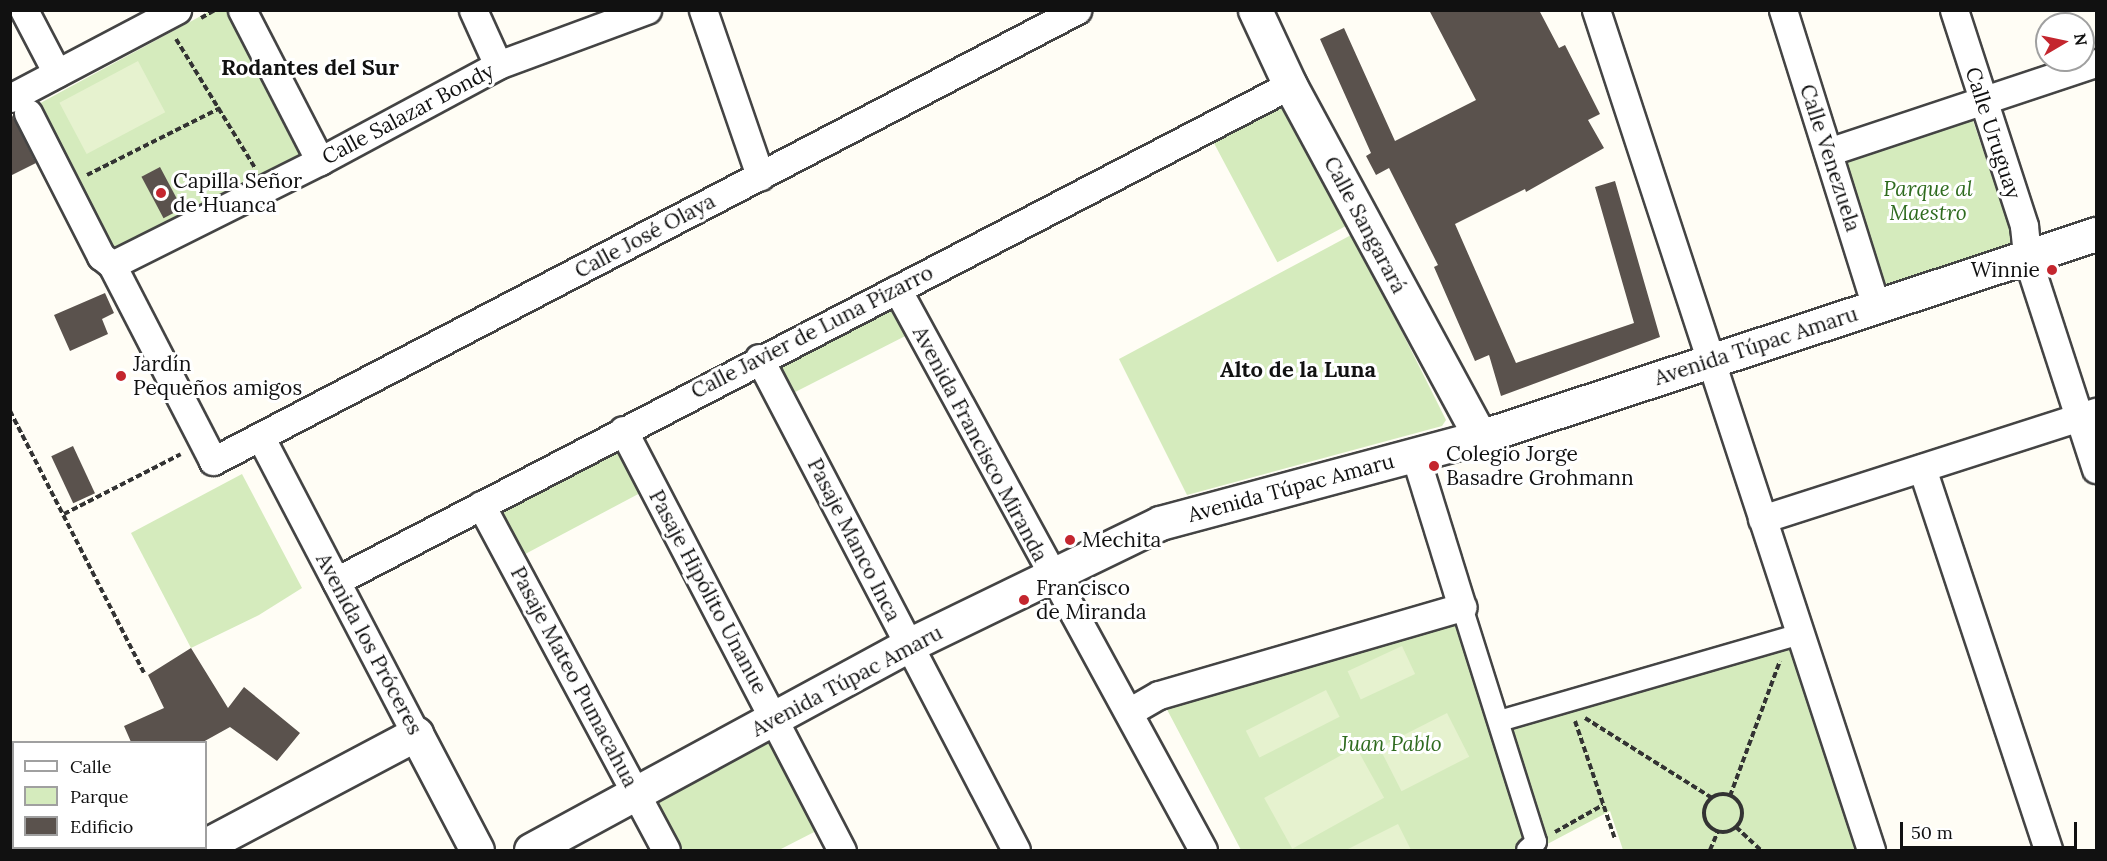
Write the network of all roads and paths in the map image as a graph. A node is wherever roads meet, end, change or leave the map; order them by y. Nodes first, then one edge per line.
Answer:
1 (24, 10) edge
2 (242, 10) edge
3 (473, 10) edge
4 (646, 10) edge
5 (703, 10) edge
6 (1077, 10) edge
7 (1255, 10) edge
8 (1596, 10) edge
9 (1783, 10) edge
10 (1954, 10) edge
11 (175, 22) edge
12 (2097, 63) edge
13 (498, 65) junction
14 (57, 73) junction
15 (1290, 85) junction
16 (1982, 101) junction
17 (19, 105) edge
18 (220, 108) junction
19 (1828, 152) junction
20 (320, 161) junction
21 (260, 175) dead end
22 (760, 176) junction
23 (83, 177) dead end
24 (2097, 234) edge
25 (2027, 257) junction
26 (112, 265) junction
27 (897, 289) junction
28 (1876, 306) junction
29 (759, 358) junction
30 (1713, 360) junction
31 (10, 411) edge
32 (2088, 415) edge
33 (623, 429) junction
34 (1480, 437) junction
35 (261, 438) junction
36 (208, 452) junction
37 (1415, 455) junction
38 (1922, 468) junction
39 (2097, 469) edge
40 (481, 505) junction
41 (64, 514) junction
42 (1762, 519) junction
43 (1054, 575) junction
44 (336, 581) junction
45 (1461, 607) junction
46 (1794, 636) junction
47 (909, 645) junction
48 (144, 674) dead end
49 (1570, 706) junction
50 (1129, 712) junction
51 (775, 720) junction
52 (1499, 721) junction
53 (416, 734) junction
54 (636, 793) junction
55 (1730, 796) junction
56 (1712, 798) junction
57 (1603, 805) junction
58 (1736, 827) junction
59 (1718, 831) junction
60 (1615, 840) dead end
61 (207, 843) edge
62 (1532, 846) edge
63 (477, 850) edge
64 (531, 850) edge
65 (666, 850) edge
66 (842, 850) edge
67 (1016, 850) edge
68 (1203, 850) edge
69 (1710, 850) edge
70 (1761, 850) edge
71 (1871, 850) edge
72 (2048, 850) edge

1 - 14 street
2 - 20 street
3 - 13 street
4 - 13 street, Calle Salazar Bondy
5 - 22 street
6 - 22 street, Calle José Olaya
7 - 15 street, Calle Sangarará
8 - 30 street
9 - 19 street, Calle Venezuela
10 - 16 street, Calle Uruguay
11 - 14 street
11 - 18 path
12 - 16 street
13 - 20 street, Calle Salazar Bondy
14 - 17 street
15 - 27 street, Calle Javier de Luna Pizarro
15 - 34 street, Calle Sangarará
16 - 19 street
16 - 25 street, Calle Uruguay
17 - 26 street
18 - 21 path
18 - 23 path
19 - 28 street, Calle Venezuela
20 - 26 street, Calle Salazar Bondy
22 - 35 street, Calle José Olaya
24 - 25 street, Avenida Túpac Amaru
25 - 28 street, Avenida Túpac Amaru
25 - 32 street, Calle Uruguay
26 - 36 street
27 - 29 street, Calle Javier de Luna Pizarro
27 - 43 street, Avenida Francisco Miranda
28 - 30 street, Avenida Túpac Amaru
29 - 33 street, Calle Javier de Luna Pizarro
29 - 47 street, Pasaje Manco Inca
30 - 34 street, Avenida Túpac Amaru
30 - 42 street
31 - 41 path
32 - 38 street
32 - 39 street, Calle Uruguay
33 - 40 street, Calle Javier de Luna Pizarro
33 - 51 street, Pasaje Hipólito Unanue
34 - 37 street, Avenida Túpac Amaru
35 - 36 street, Calle José Olaya
35 - 44 street, Avenida los Próceres
36 - 41 path
37 - 43 street, Avenida Túpac Amaru
37 - 45 street
38 - 42 street
38 - 72 street
40 - 44 street, Calle Javier de Luna Pizarro
40 - 54 street, Pasaje Mateo Pumacahua
41 - 48 path
42 - 46 street
43 - 47 street, Avenida Túpac Amaru
43 - 50 street, Avenida Francisco Miranda
44 - 53 street, Avenida los Próceres
45 - 50 street
45 - 52 street
46 - 49 street
46 - 55 path
46 - 71 street
47 - 51 street, Avenida Túpac Amaru
47 - 67 street, Pasaje Manco Inca
49 - 52 street
49 - 56 path
49 - 57 path
50 - 68 street, Avenida Francisco Miranda
51 - 54 street, Avenida Túpac Amaru
51 - 66 street, Pasaje Hipólito Unanue
52 - 62 street
53 - 61 street
53 - 63 street, Avenida los Próceres
54 - 64 street, Avenida Túpac Amaru
54 - 65 street, Pasaje Mateo Pumacahua
55 - 56 path
55 - 58 path
56 - 59 path
57 - 60 path
57 - 62 path
58 - 59 path
58 - 70 path
59 - 69 path

